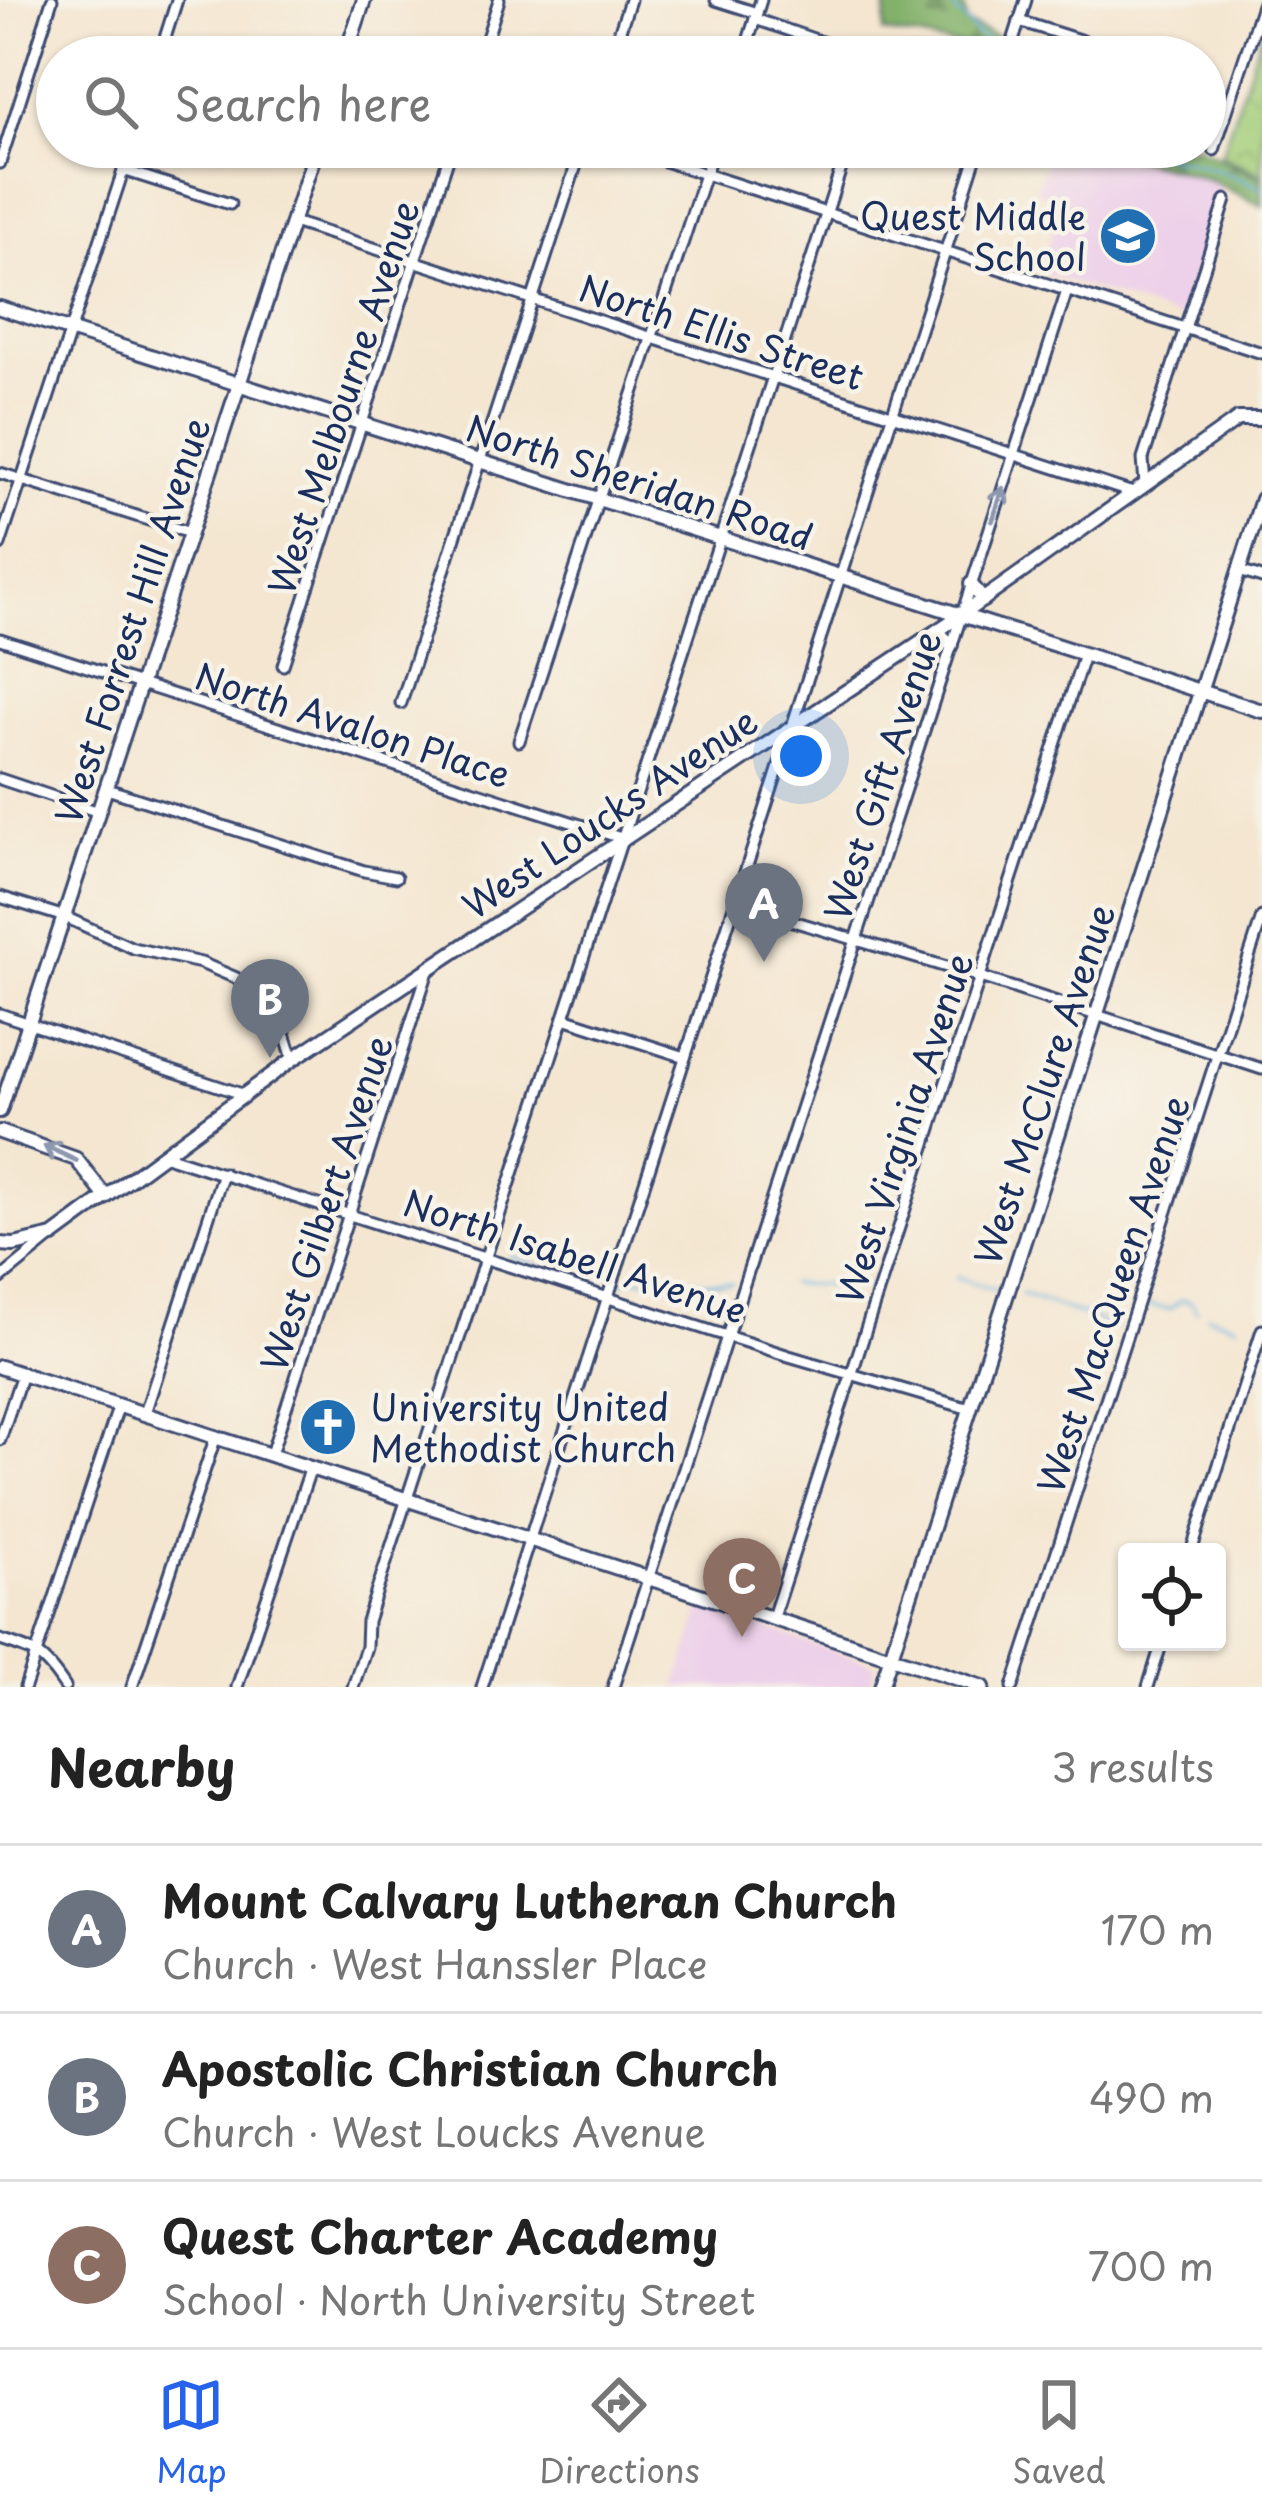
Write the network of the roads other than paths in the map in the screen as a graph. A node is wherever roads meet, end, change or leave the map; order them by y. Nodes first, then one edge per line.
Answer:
1 (52, 0) edge
2 (177, 0) edge
3 (364, 0) edge
4 (500, 0) edge
5 (630, 0) edge
6 (716, 0) edge
7 (761, 0) edge
8 (1026, 0) edge
9 (1260, 2) edge
10 (756, 16) junction
11 (1019, 21) junction
12 (41, 36) edge
13 (166, 36) edge
14 (352, 36) edge
15 (488, 36) edge
16 (618, 36) edge
17 (750, 36) edge
18 (810, 36) edge
19 (1014, 36) edge
20 (1067, 36) edge
21 (36, 50) edge
22 (1226, 111) edge
23 (0, 163) edge
24 (310, 168) edge
25 (445, 168) edge
26 (575, 168) edge
27 (686, 168) edge
28 (707, 168) edge
29 (841, 168) edge
30 (972, 168) edge
31 (123, 170) joint
32 (705, 174) junction
33 (1226, 200) dead end
34 (230, 204) dead end
35 (826, 213) junction
36 (293, 222) junction
37 (946, 252) junction
38 (415, 261) junction
39 (1066, 291) junction
40 (534, 298) junction
41 (0, 308) edge
42 (1186, 328) junction
43 (71, 331) junction
44 (654, 338) junction
45 (1262, 353) edge
46 (773, 376) junction
47 (240, 385) junction
48 (894, 416) junction
49 (1262, 419) edge
50 (363, 423) junction
51 (1015, 454) junction
52 (481, 462) junction
53 (0, 473) edge
54 (21, 480) junction
55 (1139, 489) junction
56 (601, 499) junction
57 (1262, 499) edge
58 (190, 533) junction
59 (722, 538) junction
60 (0, 545) edge
61 (1239, 571) junction
62 (842, 577) junction
63 (1262, 578) edge
64 (971, 584) junction
65 (983, 600) junction
66 (961, 615) junction
67 (938, 631) junction
68 (0, 639) edge
69 (951, 645) junction
70 (1084, 655) junction
71 (283, 664) dead end
72 (141, 685) junction
73 (1201, 691) junction
74 (401, 703) dead end
75 (1262, 711) edge
76 (793, 726) junction
77 (519, 741) dead end
78 (0, 779) edge
79 (107, 789) junction
80 (99, 812) junction
81 (621, 838) junction
82 (396, 877) dead end
83 (0, 897) edge
84 (736, 904) junction
85 (65, 917) junction
86 (1262, 917) edge
87 (855, 940) junction
88 (429, 968) junction
89 (980, 977) junction
90 (0, 1014) edge
91 (1096, 1016) junction
92 (564, 1018) junction
93 (30, 1024) junction
94 (1218, 1054) junction
95 (685, 1057) junction
96 (292, 1059) junction
97 (1262, 1069) edge
98 (242, 1094) junction
99 (0, 1112) edge
100 (0, 1132) edge
101 (163, 1155) junction
102 (223, 1173) junction
103 (106, 1197) junction
104 (350, 1214) junction
105 (53, 1236) junction
106 (0, 1244) edge
107 (487, 1259) junction
108 (0, 1279) edge
109 (608, 1298) junction
110 (1262, 1330) edge
111 (731, 1334) junction
112 (0, 1367) edge
113 (22, 1374) junction
114 (851, 1374) junction
115 (119, 1405) junction
116 (970, 1409) junction
117 (145, 1413) junction
118 (216, 1436) junction
119 (0, 1440) edge
120 (271, 1454) junction
121 (311, 1466) junction
122 (407, 1500) junction
123 (528, 1540) junction
124 (1194, 1543) edge
125 (648, 1579) junction
126 (773, 1617) junction
127 (0, 1640) edge
128 (1159, 1651) edge
129 (36, 1652) junction
130 (891, 1656) junction
131 (25, 1687) edge
132 (65, 1687) edge
133 (132, 1687) edge
134 (237, 1687) edge
135 (353, 1687) edge
136 (482, 1687) edge
137 (613, 1687) edge
138 (881, 1687) edge
139 (983, 1687) edge
140 (1013, 1687) edge
141 (1148, 1687) edge

1 - 12 street
2 - 13 street
3 - 14 main road
4 - 15 street
5 - 16 street
6 - 10 street
7 - 10 street
8 - 11 street
9 - 22 street
10 - 17 street
10 - 18 street
11 - 19 street
11 - 20 street
21 - 23 street
24 - 36 main road, West Forrest Hill Avenue
25 - 38 street, West Melbourne Avenue
26 - 40 street
27 - 32 street
28 - 32 street
29 - 35 street
30 - 37 street
31 - 34 street
31 - 43 street
32 - 35 street
32 - 44 street
33 - 42 street
35 - 37 street
35 - 46 street
36 - 38 street, North Ellis Street
36 - 47 main road, West Forrest Hill Avenue
37 - 39 street
37 - 48 street
38 - 40 street, North Ellis Street
38 - 50 street, West Melbourne Avenue
39 - 42 street
39 - 51 street, West Gift Avenue
40 - 44 street, North Ellis Street
40 - 52 street
41 - 43 main road, North Sheridan Road
42 - 45 street
42 - 55 street
43 - 47 main road, North Sheridan Road
43 - 54 street
44 - 46 street, North Ellis Street
44 - 56 street
46 - 48 street, North Ellis Street
46 - 59 street
47 - 50 main road, North Sheridan Road
47 - 58 main road, West Forrest Hill Avenue
48 - 51 street, North Ellis Street
48 - 62 street
49 - 55 main road, West Loucks Avenue
50 - 52 main road, North Sheridan Road
50 - 71 street, West Melbourne Avenue
51 - 55 street, North Ellis Street
64 -> 51 street, West Gift Avenue
52 - 56 main road, North Sheridan Road
52 - 74 street
53 - 54 street
54 - 58 street
54 - 60 street
55 - 65 main road, West Loucks Avenue
56 - 59 main road, North Sheridan Road
56 - 77 street
57 - 61 main road, West McClure Avenue
58 - 72 main road, West Forrest Hill Avenue
59 - 62 main road, North Sheridan Road
59 - 81 street
61 - 63 street
61 - 73 main road, West McClure Avenue
62 - 66 main road, North Sheridan Road
62 - 76 street
64 - 65 main road
64 - 66 street, West Gift Avenue
65 - 66 main road, West Loucks Avenue
66 - 67 main road, West Loucks Avenue
66 - 69 street, West Gift Avenue
66 - 70 main road, North Sheridan Road
67 - 69 main road
67 - 76 main road, West Loucks Avenue
68 - 72 street, North Avalon Place
69 - 87 street, West Gift Avenue
70 - 73 main road, North Sheridan Road
70 - 89 street, West Virginia Avenue
72 - 79 main road, West Forrest Hill Avenue
72 - 81 street, North Avalon Place
73 - 75 main road, North Sheridan Road
73 - 91 main road, West McClure Avenue
76 - 81 main road, West Loucks Avenue
76 - 84 street
78 - 80 street
79 - 80 main road, West Forrest Hill Avenue
79 - 82 street
80 - 85 main road, West Forrest Hill Avenue
81 - 88 main road, West Loucks Avenue
81 - 92 street
83 - 85 street
84 - 87 street
84 - 95 street
85 - 93 main road, West Forrest Hill Avenue
85 - 96 street
86 - 94 street, West MacQueen Avenue
87 - 89 street
87 - 111 street, West Gift Avenue
88 - 96 main road, West Loucks Avenue
88 - 104 street, West Gilbert Avenue
89 - 91 street
89 - 114 street, West Virginia Avenue
90 - 93 street
91 - 94 street
91 - 116 main road, West McClure Avenue
92 - 95 street
92 - 107 street
93 - 98 street
93 - 99 main road, West Forrest Hill Avenue
94 - 97 street
94 - 140 street, West MacQueen Avenue
95 - 109 street
96 - 98 main road, West Loucks Avenue
98 - 101 main road, West Loucks Avenue
103 -> 100 main road
101 - 102 street, North Isabell Avenue
101 - 103 main road, West Loucks Avenue
102 - 104 street, North Isabell Avenue
102 - 117 street
103 - 105 main road, West Loucks Avenue
104 - 107 street, North Isabell Avenue
104 - 120 street, West Gilbert Avenue
105 - 106 main road
105 - 108 street, West Loucks Avenue
107 - 109 street, North Isabell Avenue
107 - 122 street
109 - 111 street, North Isabell Avenue
109 - 123 street
110 - 124 street
111 - 114 street, North Isabell Avenue
111 - 125 street, West Gift Avenue
112 - 113 main road
113 - 115 main road
113 - 119 street
114 - 116 street, North Isabell Avenue
114 - 126 street, West Virginia Avenue
115 - 117 main road
115 - 129 street
116 - 130 main road, West McClure Avenue
117 - 118 main road
118 - 120 main road
118 - 133 street
120 - 121 main road
121 - 122 main road
121 - 134 street
122 - 123 main road
122 - 135 street
123 - 125 main road
123 - 136 street
125 - 126 main road
125 - 137 street, West Gift Avenue
126 - 130 main road
127 - 129 street
128 - 141 street
129 - 131 street
129 - 132 street
130 - 138 main road, West McClure Avenue
130 - 139 main road

